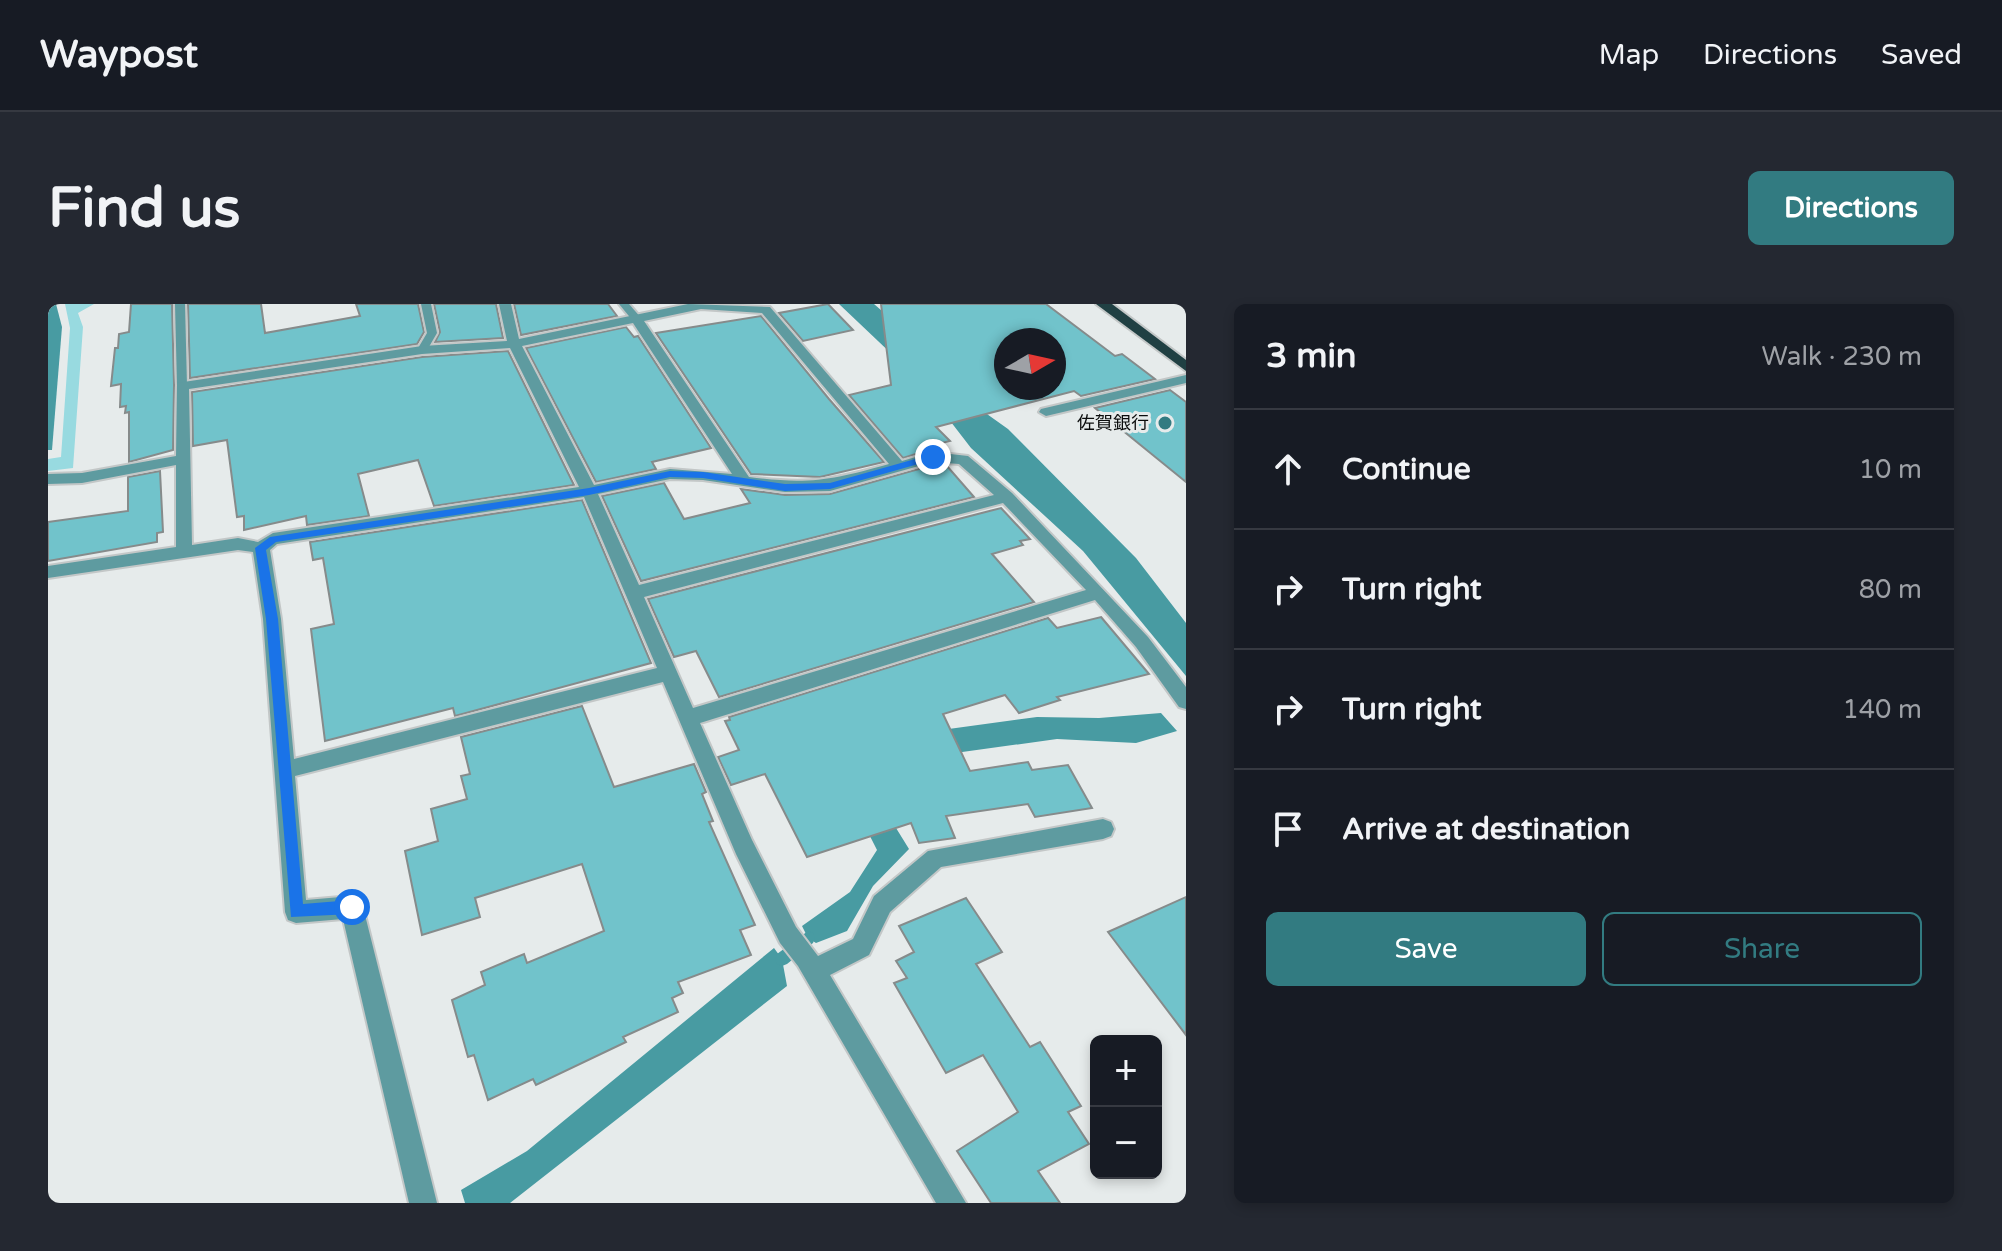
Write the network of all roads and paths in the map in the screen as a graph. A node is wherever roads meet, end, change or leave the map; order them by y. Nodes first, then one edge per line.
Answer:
1 (180, 304) edge
2 (426, 304) edge
3 (505, 304) edge
4 (624, 304) edge
5 (1103, 304) edge
6 (763, 307) edge
7 (637, 319) junction
8 (514, 344) junction
9 (422, 350) junction
10 (1186, 367) edge
11 (1186, 379) edge
12 (182, 386) junction
13 (1046, 412) dead end
14 (184, 459) junction
15 (900, 468) junction
16 (48, 479) edge
17 (745, 482) junction
18 (589, 491) junction
19 (1006, 497) junction
20 (261, 548) junction
21 (184, 552) junction
22 (48, 572) edge
23 (633, 593) junction
24 (1099, 593) junction
25 (668, 673) junction
26 (1186, 701) edge
27 (688, 718) junction
28 (286, 770) junction
29 (1103, 829) dead end
30 (809, 965) junction
31 (423, 1203) edge
32 (952, 1203) edge

1 - 12 lane
2 - 9 lane
3 - 8 street
4 - 7 lane
5 - 10 highway
6 - 7 street
6 - 15 street
7 - 8 street
7 - 17 street
8 - 9 street
8 - 18 street
9 - 12 street
11 - 13 street
12 - 14 street
14 - 16 street
14 - 21 street
15 - 17 street
15 - 19 street
17 - 18 street
18 - 20 street
18 - 23 street
19 - 23 street
19 - 24 street
20 - 21 street
20 - 28 street
21 - 22 street
23 - 25 street
24 - 26 street
24 - 27 street
25 - 27 street
25 - 28 street
27 - 30 street
28 - 31 street
29 - 30 street
30 - 32 street

